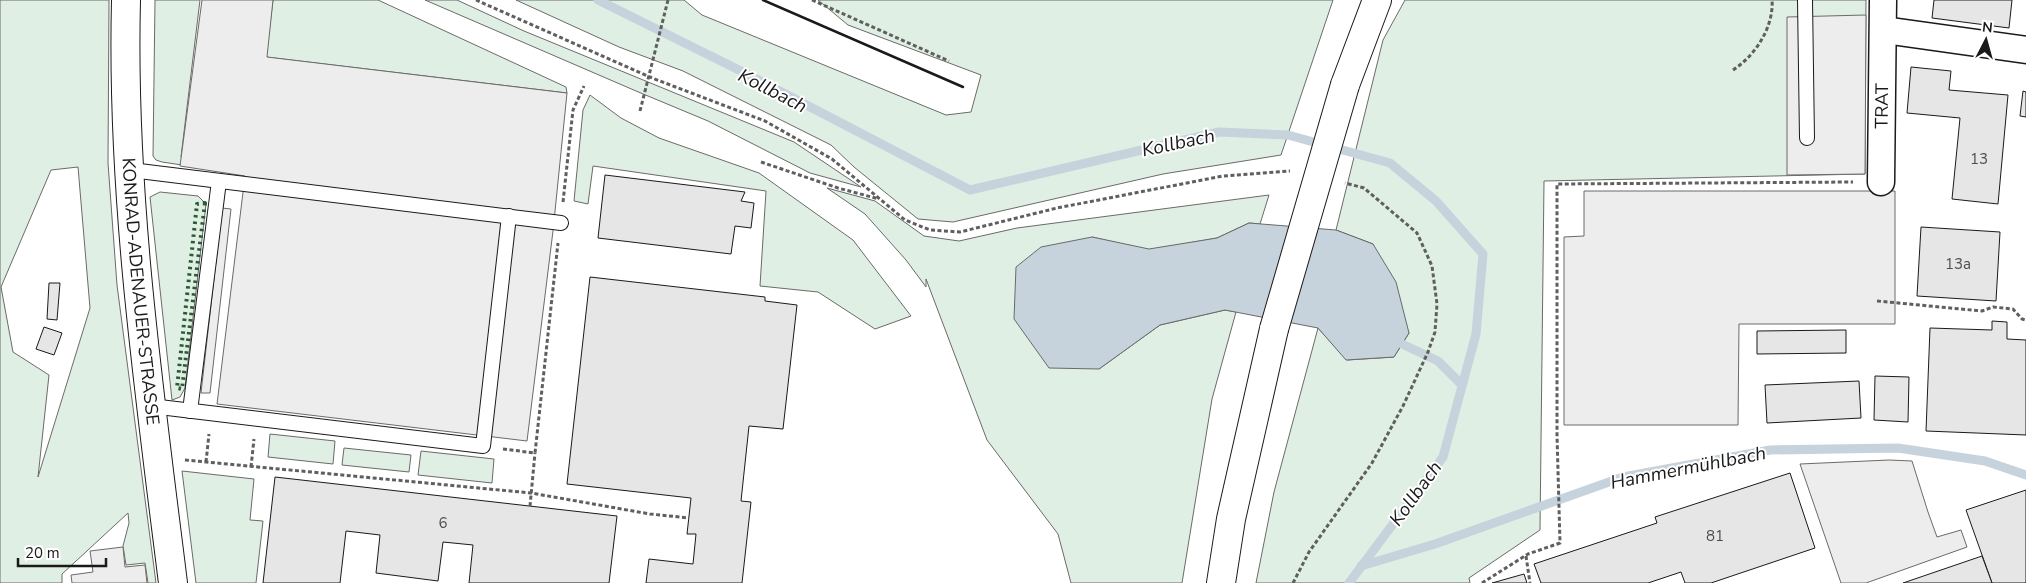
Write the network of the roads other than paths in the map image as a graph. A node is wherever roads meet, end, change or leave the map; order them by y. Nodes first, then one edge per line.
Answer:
1 (126, 0) edge
2 (1376, 0) edge
3 (1805, 0) edge
4 (1883, 0) edge
5 (1884, 30) junction
6 (2026, 50) edge
7 (1807, 138) dead end
8 (130, 170) junction
9 (218, 181) junction
10 (1881, 182) road end
11 (509, 216) junction
12 (561, 223) road end
13 (151, 406) junction
14 (190, 411) junction
15 (173, 583) edge
16 (1221, 583) edge

1 - 8 main road, KONRAD-ADENAUER-STRASSE
2 - 16 main road, bridge
3 - 7 lane
4 - 5 street, TRAT
5 - 6 street
5 - 10 street, TRAT
8 - 9 lane
8 - 13 main road, KONRAD-ADENAUER-STRASSE
9 - 11 lane
9 - 14 lane
11 - 12 lane
11 - 14 lane
13 - 14 lane
13 - 15 main road, KONRAD-ADENAUER-STRASSE

